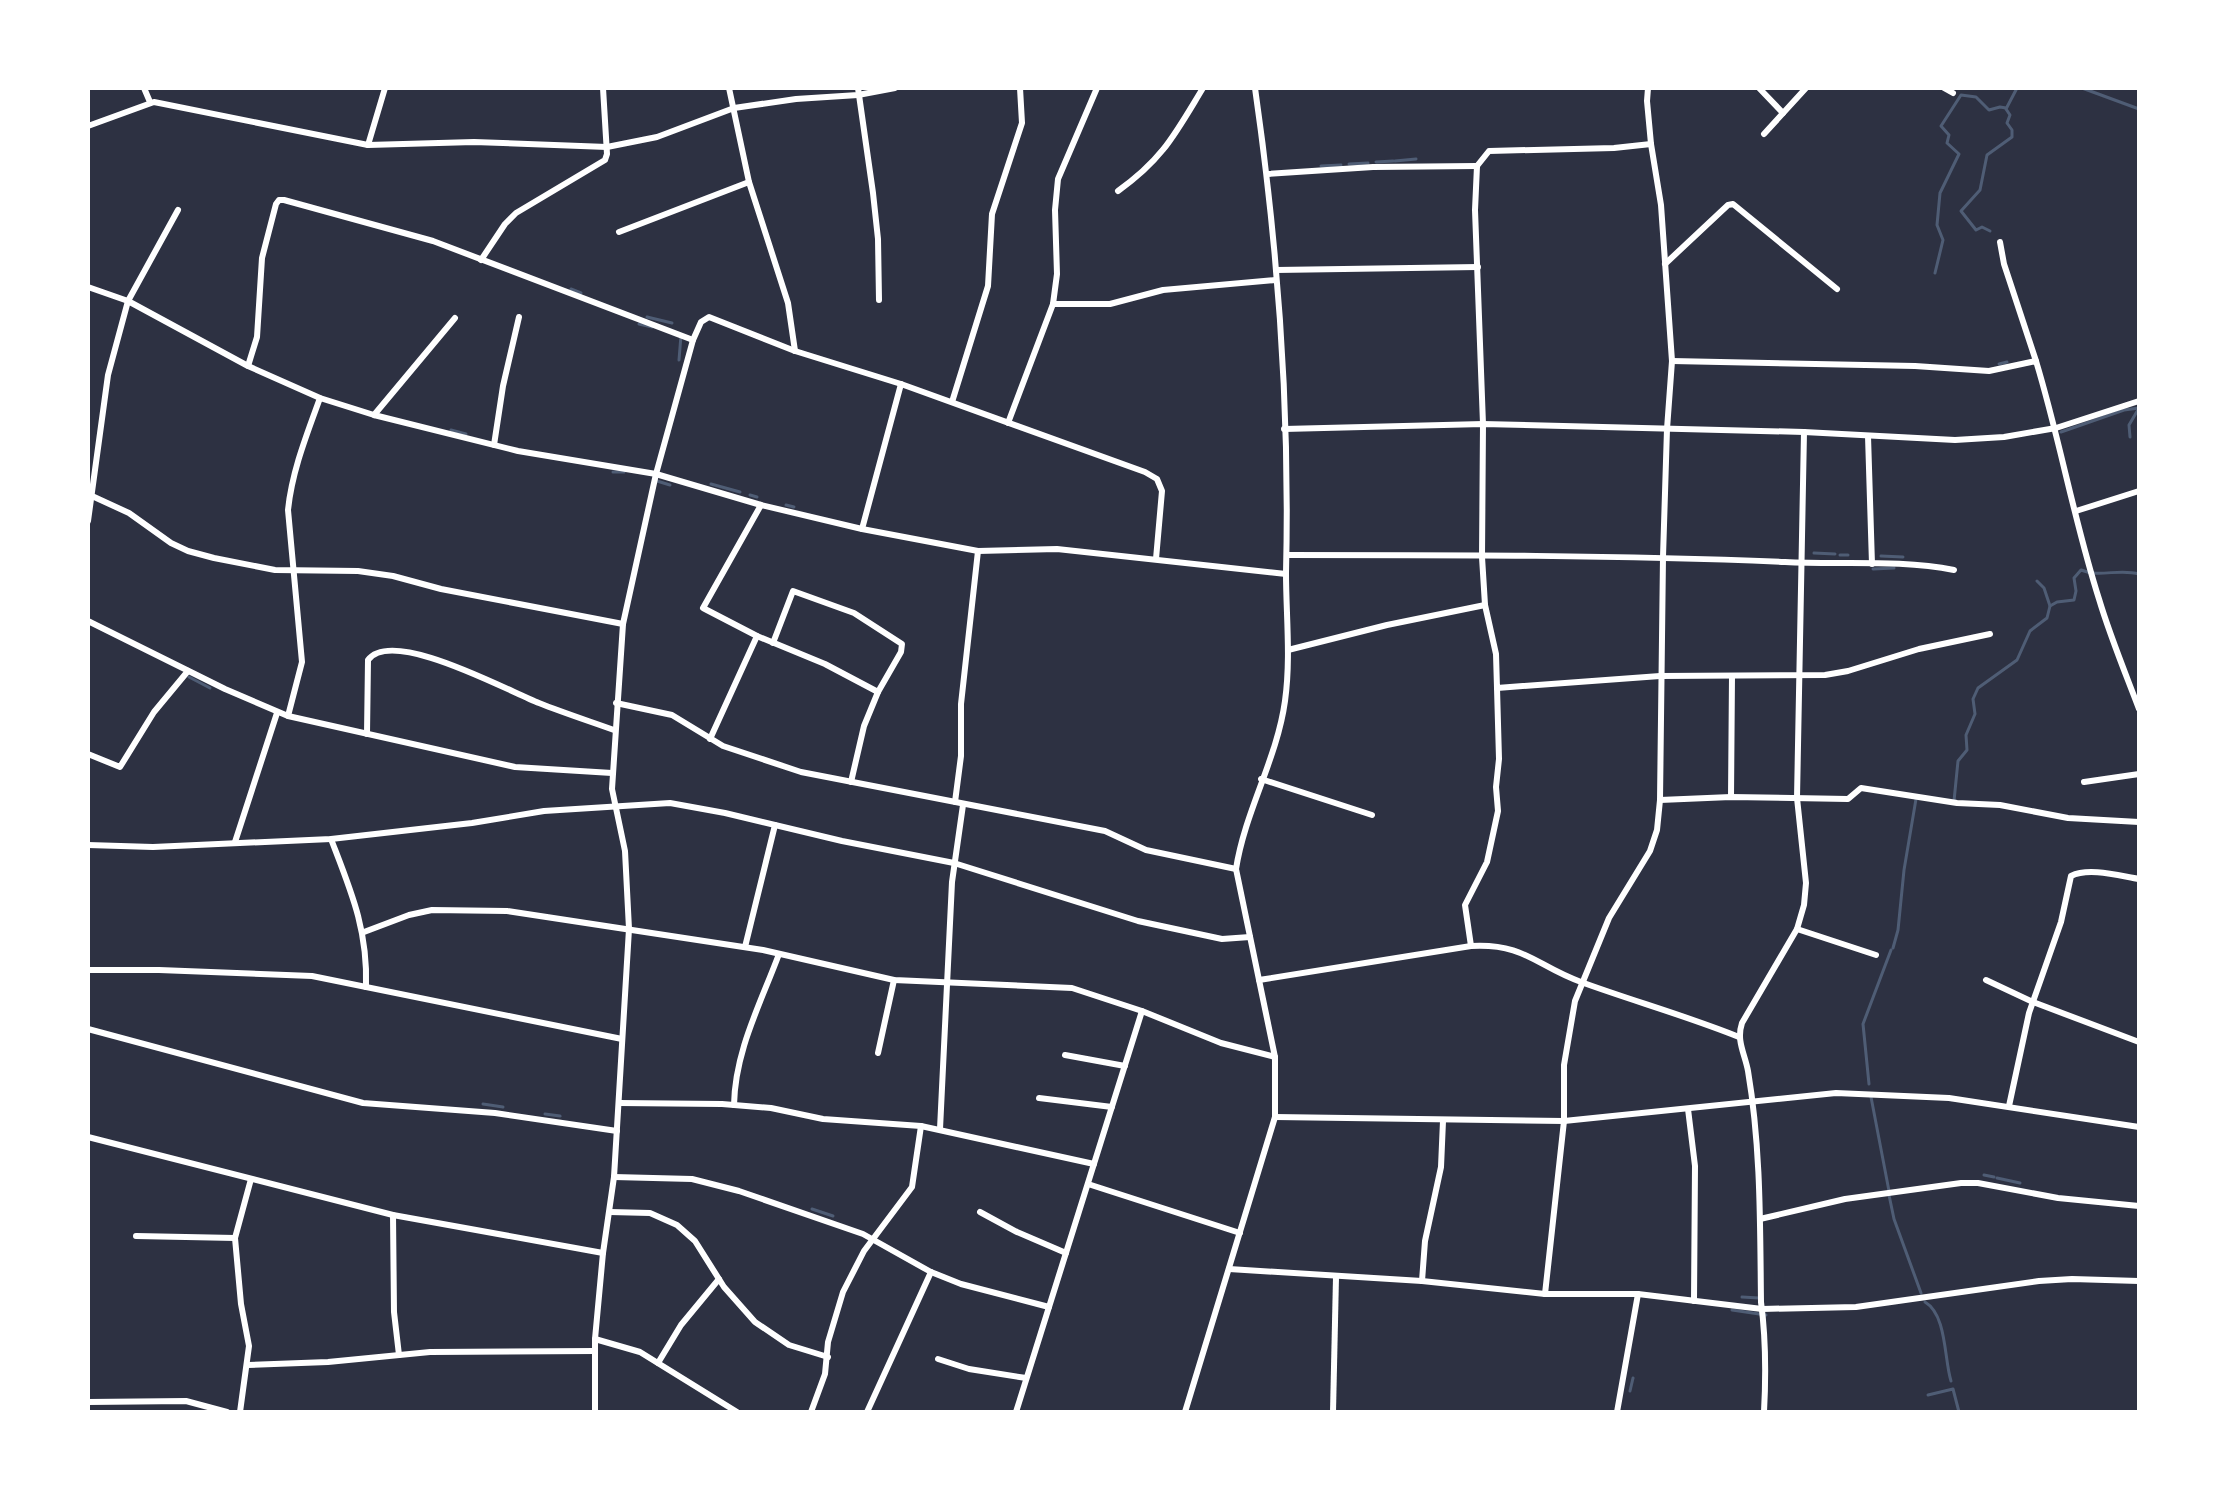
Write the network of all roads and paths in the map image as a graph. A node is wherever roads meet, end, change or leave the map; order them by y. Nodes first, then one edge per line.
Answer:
1 (144, 88) edge
2 (385, 88) edge
3 (603, 88) edge
4 (729, 88) edge
5 (895, 88) edge
6 (1020, 88) edge
7 (1097, 88) edge
8 (1203, 88) edge
9 (1255, 88) edge
10 (1648, 88) edge
11 (1759, 88) edge
12 (1806, 88) edge
13 (1944, 88) edge
14 (858, 91) edge
15 (1953, 93) dead end
16 (150, 102) junction
17 (734, 108) junction
18 (1783, 113) junction
19 (88, 126) edge
20 (1764, 134) dead end
21 (1651, 144) junction
22 (368, 145) junction
23 (607, 147) junction
24 (1477, 166) junction
25 (1267, 174) junction
26 (749, 182) junction
27 (1118, 191) dead end
28 (178, 210) dead end
29 (619, 232) dead end
30 (2000, 242) dead end
31 (481, 260) junction
32 (1665, 264) junction
33 (1478, 267) junction
34 (1276, 270) junction
35 (1276, 280) junction
36 (88, 287) edge
37 (1837, 289) dead end
38 (879, 300) dead end
39 (128, 301) junction
40 (1053, 304) junction
41 (519, 317) dead end
42 (455, 318) dead end
43 (693, 340) junction
44 (795, 351) junction
45 (1672, 361) junction
46 (2036, 361) junction
47 (248, 366) junction
48 (901, 384) junction
49 (320, 398) junction
50 (2139, 401) edge
51 (952, 402) junction
52 (374, 415) junction
53 (1008, 423) junction
54 (1483, 424) junction
55 (2056, 428) junction
56 (1284, 429) junction
57 (1667, 429) junction
58 (1804, 432) junction
59 (1868, 436) junction
60 (494, 445) junction
61 (656, 474) junction
62 (2139, 491) edge
63 (92, 496) junction
64 (761, 505) junction
65 (2076, 511) junction
66 (88, 521) edge
67 (862, 529) junction
68 (978, 551) junction
69 (1287, 555) junction
70 (1482, 557) junction
71 (1663, 557) junction
72 (1156, 559) junction
73 (1803, 563) junction
74 (1872, 564) junction
75 (294, 570) junction
76 (1954, 570) dead end
77 (1286, 574) junction
78 (1485, 605) junction
79 (88, 621) edge
80 (623, 624) junction
81 (1990, 634) dead end
82 (757, 636) junction
83 (773, 643) junction
84 (1288, 650) junction
85 (188, 671) junction
86 (1660, 676) junction
87 (1732, 676) junction
88 (1800, 676) junction
89 (1497, 688) junction
90 (878, 692) junction
91 (616, 703) junction
92 (2139, 709) edge
93 (277, 713) junction
94 (288, 716) junction
95 (614, 730) junction
96 (367, 734) junction
97 (710, 739) junction
98 (88, 754) edge
99 (612, 773) junction
100 (2139, 774) edge
101 (1261, 779) junction
102 (851, 782) junction
103 (2084, 782) dead end
104 (1731, 797) junction
105 (1797, 798) junction
106 (1660, 800) junction
107 (959, 804) junction
108 (614, 805) junction
109 (1372, 815) dead end
110 (2139, 822) edge
111 (775, 825) junction
112 (331, 839) junction
113 (235, 842) junction
114 (88, 845) edge
115 (954, 863) junction
116 (1236, 869) junction
117 (2139, 879) edge
118 (629, 929) junction
119 (1797, 929) junction
120 (364, 932) junction
121 (1250, 937) junction
122 (1471, 946) junction
123 (745, 947) junction
124 (779, 954) junction
125 (1876, 955) dead end
126 (88, 970) edge
127 (894, 980) junction
128 (1259, 980) junction
129 (1986, 980) dead end
130 (1581, 982) junction
131 (946, 985) junction
132 (366, 987) junction
133 (2033, 1002) junction
134 (1142, 1011) junction
135 (88, 1029) edge
136 (1739, 1037) junction
137 (622, 1039) junction
138 (2139, 1042) edge
139 (878, 1053) dead end
140 (1065, 1055) dead end
141 (1275, 1057) junction
142 (1125, 1066) junction
143 (1039, 1098) dead end
144 (1751, 1100) junction
145 (619, 1103) junction
146 (734, 1105) junction
147 (2009, 1106) junction
148 (1112, 1107) junction
149 (1688, 1109) junction
150 (1275, 1117) junction
151 (1443, 1121) junction
152 (1564, 1121) junction
153 (921, 1126) junction
154 (2139, 1127) edge
155 (940, 1129) junction
156 (617, 1131) junction
157 (88, 1137) edge
158 (1094, 1164) junction
159 (614, 1177) junction
160 (251, 1179) junction
161 (1088, 1184) junction
162 (2139, 1206) edge
163 (610, 1212) junction
164 (980, 1212) dead end
165 (393, 1215) junction
166 (1760, 1219) junction
167 (1240, 1233) junction
168 (136, 1236) dead end
169 (235, 1238) junction
170 (873, 1238) junction
171 (603, 1253) junction
172 (1066, 1253) junction
173 (1229, 1269) junction
174 (931, 1272) junction
175 (1336, 1277) junction
176 (719, 1279) junction
177 (1422, 1281) junction
178 (2139, 1281) edge
179 (1545, 1294) junction
180 (1638, 1294) junction
181 (1694, 1301) junction
182 (1049, 1307) junction
183 (1762, 1309) junction
184 (595, 1339) junction
185 (595, 1351) junction
186 (399, 1355) junction
187 (828, 1357) junction
188 (938, 1359) dead end
189 (658, 1363) junction
190 (248, 1365) junction
191 (1026, 1378) junction
192 (88, 1402) edge
193 (227, 1412) edge
194 (240, 1412) edge
195 (595, 1412) edge
196 (737, 1412) edge
197 (811, 1412) edge
198 (867, 1412) edge
199 (1016, 1412) edge
200 (1185, 1412) edge
201 (1333, 1412) edge
202 (1617, 1412) edge
203 (1764, 1412) edge

1 - 16 street
2 - 22 street
3 - 23 street
4 - 17 street
5 - 14 street
6 - 51 street
7 - 40 street
8 - 27 street
9 - 25 street
10 - 21 street
11 - 18 street
12 - 18 street
13 - 15 street
14 - 17 street
14 - 38 street
16 - 19 street
16 - 22 street
17 - 23 street
17 - 26 street
18 - 20 street
21 - 24 street
21 - 32 street
22 - 23 street
23 - 31 street
24 - 25 street
24 - 33 street
25 - 34 street
26 - 29 street
26 - 44 street
28 - 39 street
30 - 46 street
31 - 43 street
31 - 47 street
32 - 37 street
32 - 45 street
33 - 34 street
33 - 54 street
34 - 35 street
35 - 40 street
35 - 56 street
36 - 39 street
39 - 47 street
39 - 63 street
40 - 53 street
41 - 60 street
42 - 52 street
43 - 44 street
43 - 61 street
44 - 48 street
45 - 46 street
45 - 57 street
46 - 55 street
47 - 49 street
48 - 51 street
48 - 67 street
49 - 52 street
49 - 75 street
50 - 55 street
51 - 53 street
52 - 60 street
53 - 72 street
54 - 56 street
54 - 57 street
54 - 70 street
55 - 59 street
55 - 65 street
56 - 69 street
57 - 58 street
57 - 71 street
58 - 59 street
58 - 73 street
59 - 74 street
60 - 61 street
61 - 64 street
61 - 80 street
62 - 65 street
63 - 66 street
63 - 75 street
64 - 67 street
64 - 82 street
65 - 92 street
67 - 68 street
68 - 72 street
68 - 107 street
69 - 70 street
69 - 77 street
70 - 71 street
70 - 78 street
71 - 73 street
71 - 86 street
72 - 77 street
73 - 74 street
73 - 88 street
74 - 76 street
75 - 80 street
75 - 94 street
77 - 84 street
78 - 84 street
78 - 89 street
79 - 85 street
80 - 91 street
81 - 88 street
82 - 83 street
82 - 97 street
83 - 90 street
83 - 90 street
84 - 101 street
85 - 93 street
85 - 98 street
86 - 87 street
86 - 89 street
86 - 106 street
87 - 88 street
87 - 104 street
88 - 105 street
89 - 122 street
90 - 102 street
91 - 95 street
91 - 97 street
93 - 94 street
93 - 113 street
94 - 96 street
95 - 96 street
95 - 99 street
96 - 99 street
97 - 102 street
99 - 108 street
100 - 103 street
101 - 109 street
101 - 116 street
102 - 107 street
104 - 105 street
104 - 106 street
105 - 110 street
105 - 119 street
106 - 130 street
107 - 115 street
107 - 116 street
108 - 111 street
108 - 112 street
108 - 118 street
111 - 115 street
111 - 123 street
112 - 113 street
112 - 120 street
113 - 114 street
115 - 121 street
115 - 131 street
116 - 121 street
117 - 133 street
118 - 120 street
118 - 123 street
118 - 137 street
119 - 125 street
119 - 136 street
120 - 132 street
121 - 128 street
122 - 128 street
122 - 130 street
123 - 124 street
124 - 127 street
124 - 146 street
126 - 132 street
127 - 131 street
127 - 139 street
128 - 141 street
129 - 133 street
130 - 136 street
130 - 152 street
131 - 134 street
131 - 155 street
132 - 137 street
133 - 138 street
133 - 147 street
134 - 141 street
134 - 142 street
135 - 156 street
136 - 144 street
137 - 145 street
140 - 142 street
141 - 150 street
142 - 148 street
143 - 148 street
144 - 147 street
144 - 149 street
144 - 166 street
145 - 146 street
145 - 156 street
146 - 153 street
147 - 154 street
148 - 158 street
149 - 152 street
149 - 181 street
150 - 151 street
150 - 167 street
151 - 152 street
151 - 177 street
152 - 179 street
153 - 155 street
153 - 170 street
155 - 158 street
156 - 159 street
157 - 160 street
158 - 161 street
159 - 163 street
159 - 170 street
160 - 165 street
160 - 169 street
161 - 167 street
161 - 172 street
162 - 166 street
163 - 171 street
163 - 176 street
164 - 172 street
165 - 171 street
165 - 186 street
166 - 183 street
167 - 173 street
168 - 169 street
169 - 190 street
170 - 174 street
170 - 187 street
171 - 184 street
172 - 182 street
173 - 175 street
173 - 200 street
174 - 182 street
174 - 198 street
175 - 177 street
175 - 201 street
176 - 187 street
176 - 189 street
177 - 179 street
178 - 183 street
179 - 180 street
180 - 181 street
180 - 202 street
181 - 183 street
182 - 191 street
183 - 203 street
184 - 185 street
184 - 189 street
185 - 186 street
185 - 195 street
186 - 190 street
187 - 197 street
188 - 191 street
189 - 196 street
190 - 194 street
191 - 199 street
192 - 193 street

